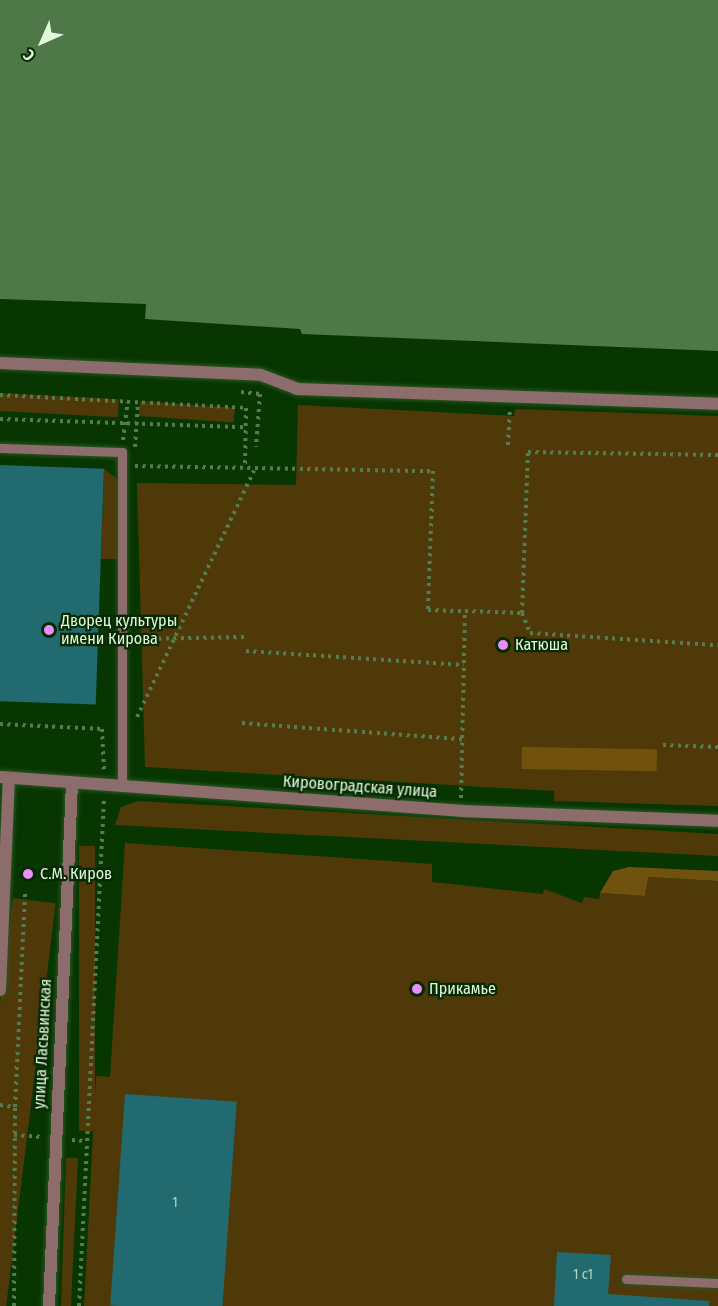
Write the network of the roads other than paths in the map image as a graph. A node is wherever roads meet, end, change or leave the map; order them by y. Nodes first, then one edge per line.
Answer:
1 (0, 363) edge
2 (718, 404) edge
3 (0, 448) edge
4 (4, 778) edge
5 (72, 784) junction
6 (122, 787) junction
7 (718, 821) edge
8 (0, 990) edge
9 (626, 1279) dead end
10 (718, 1283) edge
11 (49, 1306) edge

1 - 2 street
3 - 6 lane
4 - 5 street, Кировоградская улица
4 - 8 street
5 - 6 street, Кировоградская улица
5 - 11 street, улица Ласьвинская
6 - 7 street, Кировоградская улица
9 - 10 lane

